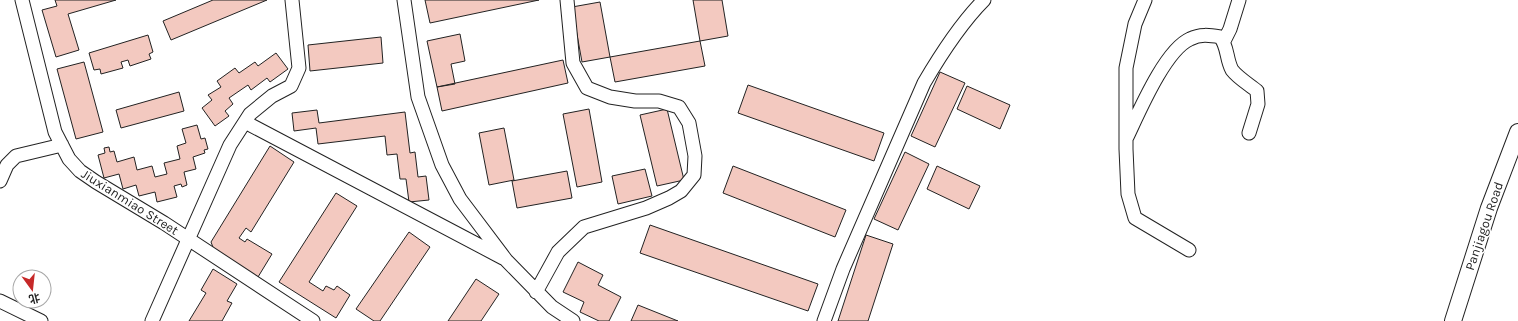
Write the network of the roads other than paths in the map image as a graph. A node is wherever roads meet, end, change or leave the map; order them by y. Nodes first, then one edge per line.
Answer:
1 (22, 0) edge
2 (292, 0) edge
3 (404, 0) edge
4 (567, 0) edge
5 (984, 0) edge
6 (1145, 0) edge
7 (1240, 0) edge
8 (1224, 41) junction
9 (245, 122) junction
10 (1249, 132) dead end
11 (1518, 132) edge
12 (1126, 140) junction
13 (62, 145) junction
14 (0, 181) edge
15 (189, 239) junction
16 (1189, 250) dead end
17 (506, 260) junction
18 (536, 292) junction
19 (0, 300) edge
20 (41, 321) edge
21 (152, 321) edge
22 (313, 321) edge
23 (573, 321) edge
24 (824, 321) edge
25 (1453, 321) edge

1 - 13 street, Jiuxianmiao Street
2 - 9 street
3 - 17 street
4 - 18 street
5 - 24 street
6 - 12 street
7 - 8 street
8 - 10 street
8 - 12 street
9 - 15 street
9 - 17 street
11 - 25 street, Panjiagou Road
12 - 16 street
13 - 14 street
13 - 15 street, Jiuxianmiao Street
15 - 21 street
15 - 22 street, Jiuxianmiao Street
17 - 18 street
18 - 23 street
19 - 20 street

